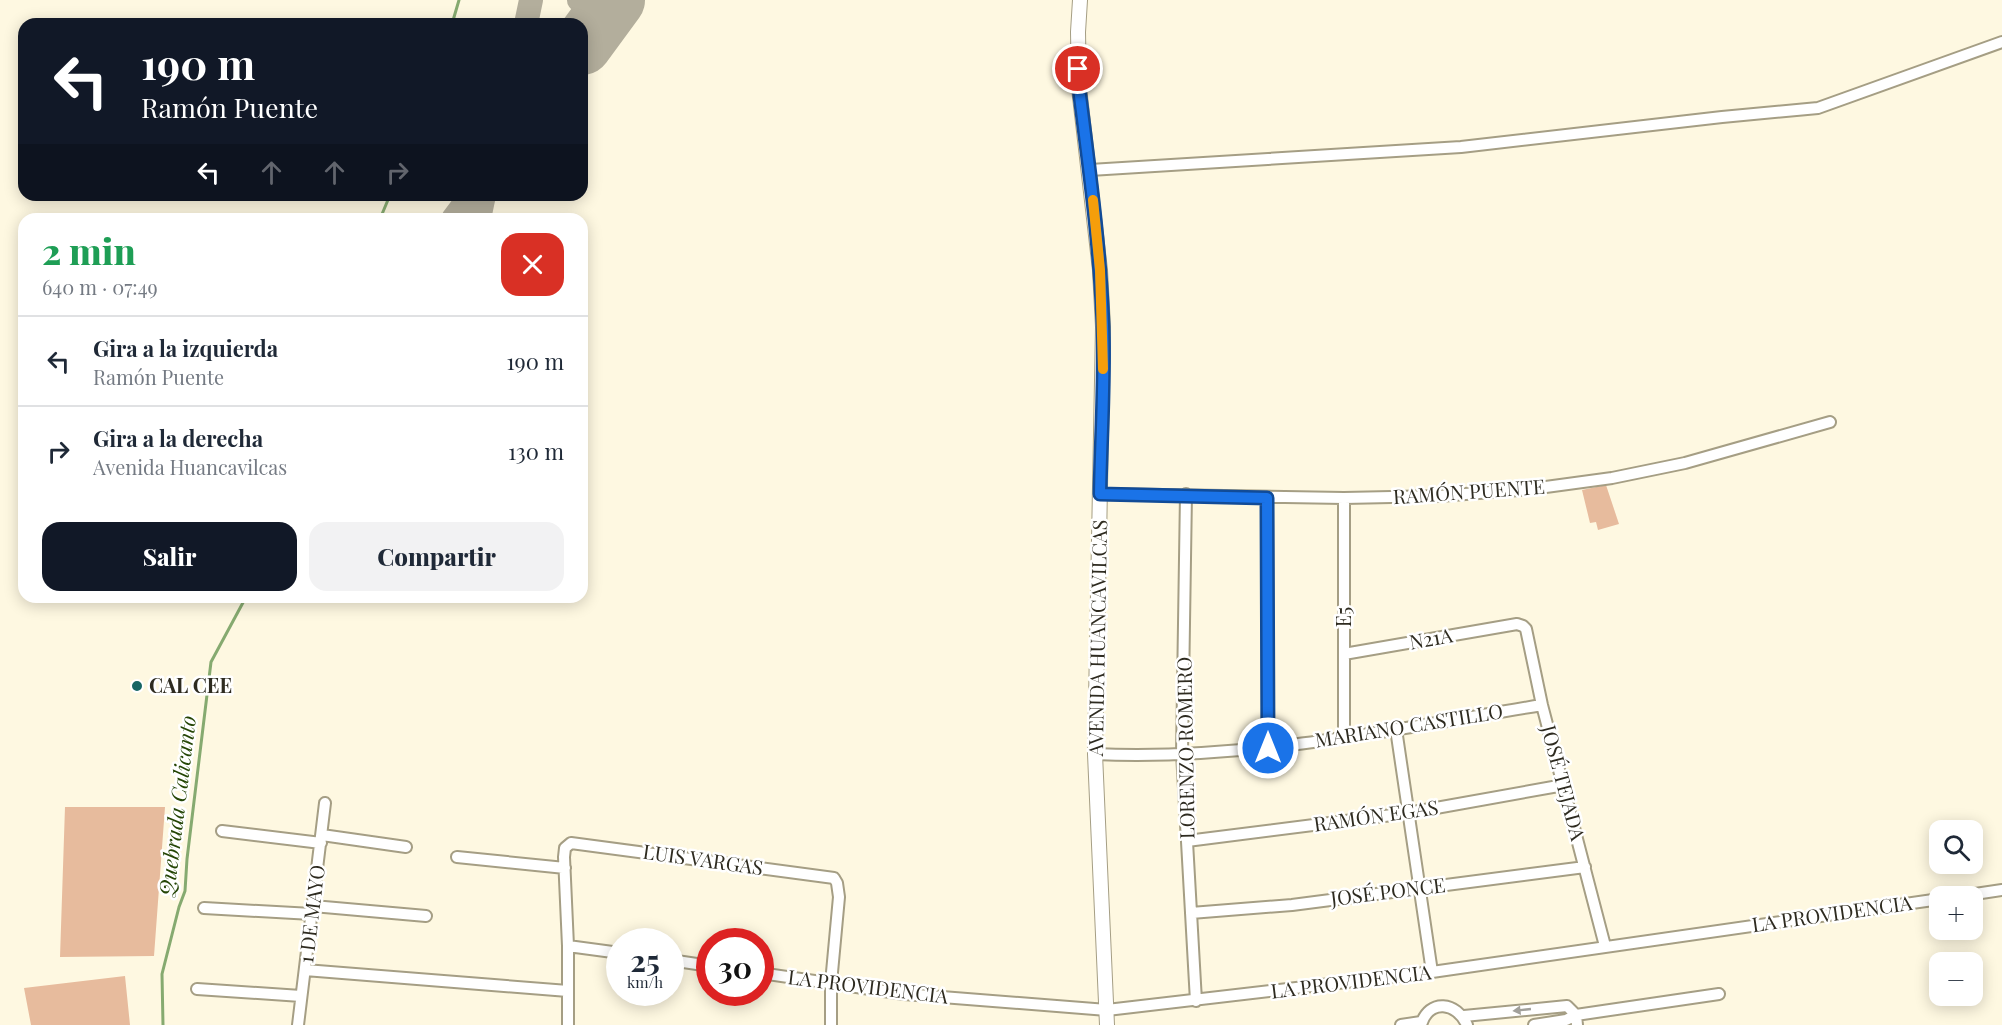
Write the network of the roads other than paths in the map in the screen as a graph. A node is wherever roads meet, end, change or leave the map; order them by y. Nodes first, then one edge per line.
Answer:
1 (1080, 0) edge
2 (2002, 42) edge
3 (1090, 170) junction
4 (1830, 422) dead end
5 (1100, 494) junction
6 (1186, 494) junction
7 (1267, 498) junction
8 (1344, 498) junction
9 (1517, 624) joint
10 (1344, 654) junction
11 (1542, 705) junction
12 (1396, 729) junction
13 (1344, 736) junction
14 (1268, 748) junction
15 (1182, 753) junction
16 (1095, 754) junction
17 (1564, 785) junction
18 (325, 803) dead end
19 (1408, 813) junction
20 (222, 831) dead end
21 (321, 839) junction
22 (1187, 841) junction
23 (406, 847) dead end
24 (457, 856) dead end
25 (1585, 867) junction
26 (565, 868) junction
27 (1419, 889) junction
28 (2002, 890) edge
29 (1983, 893) edge
30 (1929, 901) edge
31 (204, 908) dead end
32 (313, 910) junction
33 (1191, 913) junction
34 (426, 916) dead end
35 (568, 946) junction
36 (1605, 946) junction
37 (606, 951) edge
38 (305, 970) junction
39 (1432, 972) junction
40 (774, 975) edge
41 (831, 983) junction
42 (197, 989) dead end
43 (568, 991) junction
44 (1719, 994) dead end
45 (302, 996) junction
46 (1196, 1001) junction
47 (1107, 1010) junction
48 (1592, 1013) junction
49 (1576, 1020) edge
50 (1465, 1021) edge
51 (1421, 1024) edge
52 (298, 1025) edge
53 (568, 1025) edge
54 (831, 1025) edge
55 (1107, 1025) edge
56 (1401, 1025) edge
57 (1534, 1025) edge
58 (1594, 1025) edge

1 - 3 street, AVENIDA HUANCAVILCAS
2 - 3 street
3 - 5 street, AVENIDA HUANCAVILCAS
4 - 8 street, RAMÓN PUENTE
5 - 6 street, RAMÓN PUENTE
5 - 16 street, AVENIDA HUANCAVILCAS
6 - 7 street, RAMÓN PUENTE
6 - 15 street, LORENZO ROMERO
7 - 8 street, RAMÓN PUENTE
7 - 14 street
8 - 10 street, E5
9 - 10 street, N21A
9 - 11 street, JOSÉ TEJADA
10 - 13 street, E5
11 - 12 street, MARIANO CASTILLO
11 - 17 street, JOSÉ TEJADA
12 - 13 street, MARIANO CASTILLO
12 - 19 street
13 - 14 street, MARIANO CASTILLO
14 - 15 street, MARIANO CASTILLO
15 - 16 street, MARIANO CASTILLO
15 - 22 street, LORENZO ROMERO
16 - 47 street, AVENIDA HUANCAVILCAS
17 - 19 street, RAMÓN EGAS
17 - 25 street, JOSÉ TEJADA
18 - 21 street, 1 DE MAYO
19 - 22 street, RAMÓN EGAS
19 - 27 street
20 - 21 street
21 - 23 street
21 - 32 street, 1 DE MAYO
22 - 33 street, LORENZO ROMERO
24 - 26 street
25 - 27 street, JOSÉ PONCE
25 - 36 street, JOSÉ TEJADA
26 - 35 street
26 - 41 street, LUIS VARGAS
27 - 33 street, JOSÉ PONCE
27 - 39 street
28 - 29 street
30 - 36 street, LA PROVIDENCIA
31 - 32 street
32 - 34 street
32 - 38 street, 1 DE MAYO
33 - 46 street, LORENZO ROMERO
35 - 37 street
35 - 43 street
36 - 39 street, LA PROVIDENCIA
38 - 43 street
38 - 45 street, 1 DE MAYO
39 - 46 street, LA PROVIDENCIA
40 - 41 street, LA PROVIDENCIA
41 - 47 street, LA PROVIDENCIA
41 - 54 street
42 - 45 street
43 - 53 street
44 - 48 street
45 - 52 street, 1 DE MAYO
46 - 47 street, LA PROVIDENCIA
47 - 55 street, AVENIDA HUANCAVILCAS
48 - 49 street
48 - 58 street
49 -> 50 street
49 - 57 street
50 - 51 street
51 - 56 street

